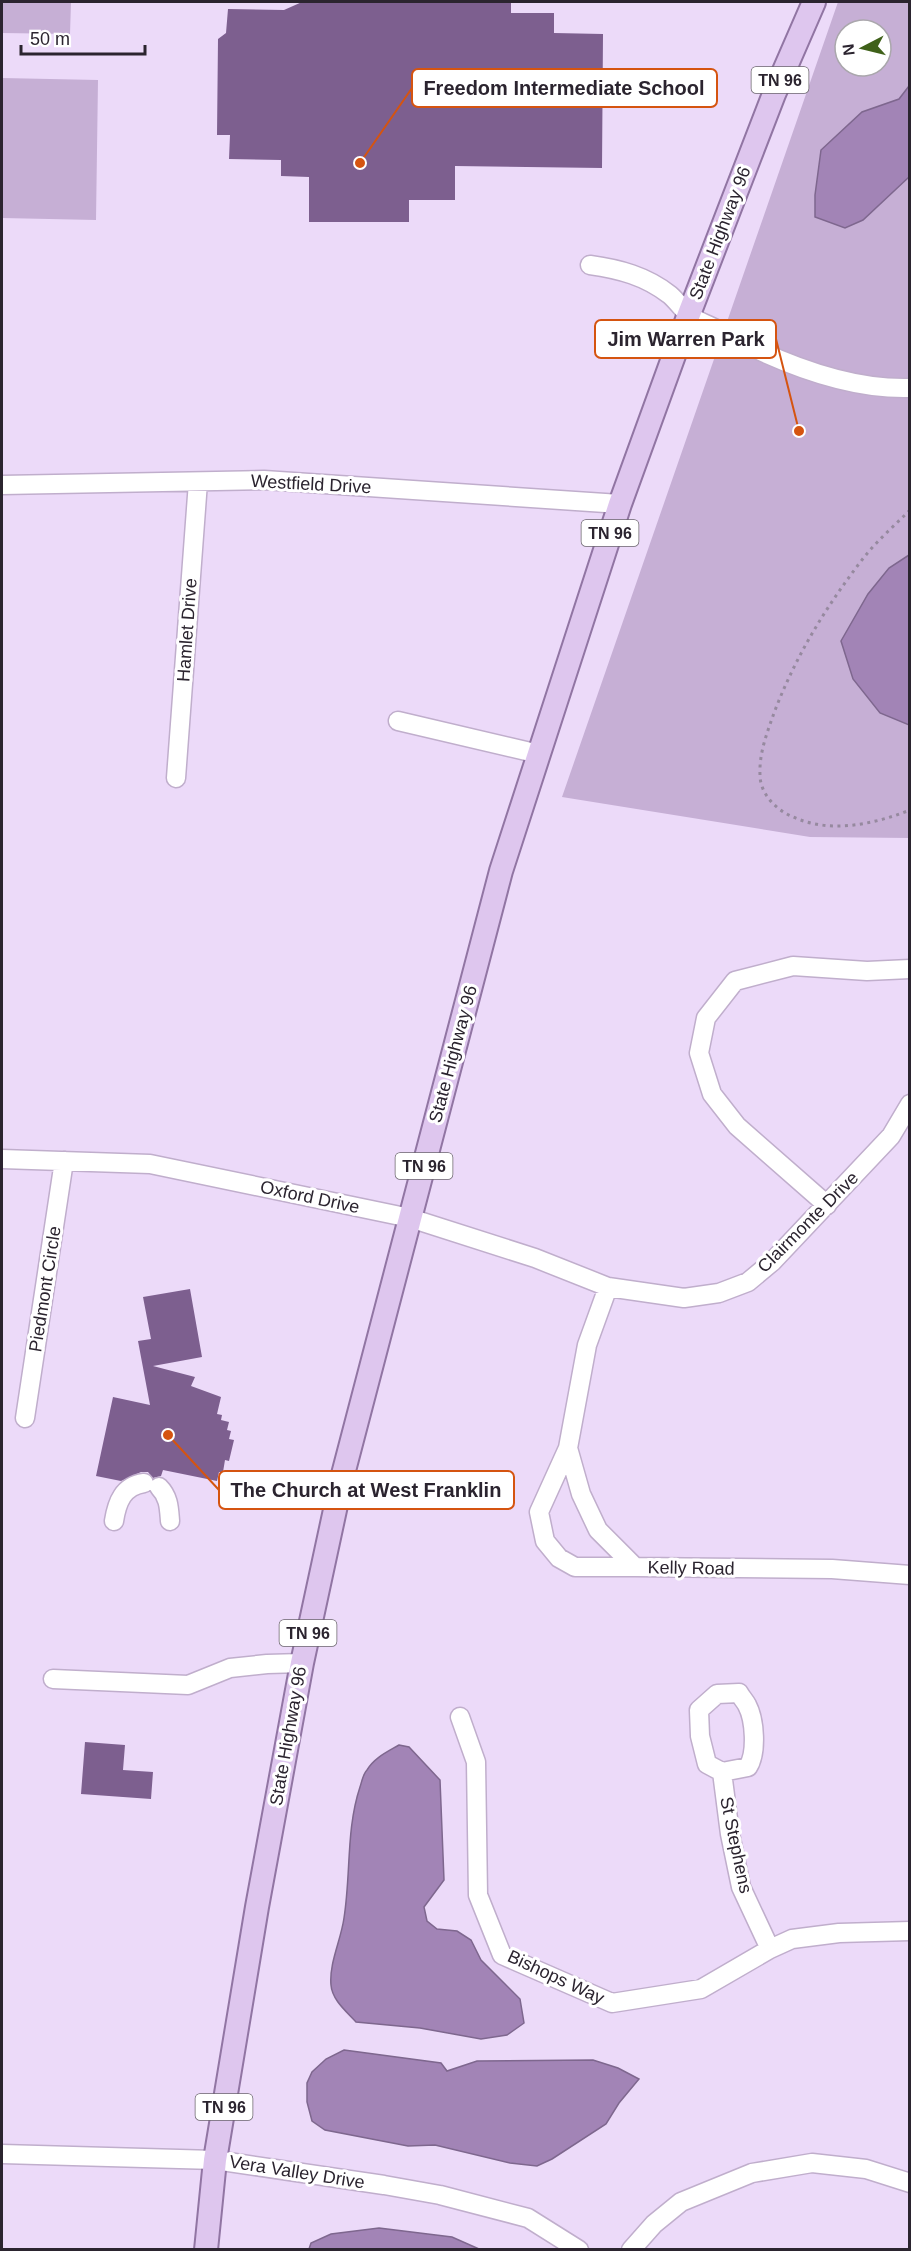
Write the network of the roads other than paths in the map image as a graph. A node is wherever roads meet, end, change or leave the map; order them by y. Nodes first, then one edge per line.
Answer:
1 (814, 2) edge
2 (590, 265) dead end
3 (689, 314) junction
4 (909, 388) edge
5 (198, 482) junction
6 (2, 485) edge
7 (620, 504) junction
8 (398, 721) dead end
9 (539, 754) junction
10 (176, 778) dead end
11 (909, 969) edge
12 (909, 1104) edge
13 (2, 1160) edge
14 (64, 1161) junction
15 (827, 1205) junction
16 (410, 1218) junction
17 (608, 1287) junction
18 (25, 1418) dead end
19 (568, 1448) junction
20 (114, 1521) dead end
21 (170, 1521) dead end
22 (634, 1567) junction
23 (909, 1575) edge
24 (302, 1663) junction
25 (53, 1679) dead end
26 (460, 1717) dead end
27 (722, 1772) dead end
28 (909, 1931) edge
29 (770, 1949) junction
30 (2, 2154) edge
31 (215, 2160) junction
32 (909, 2183) edge
33 (206, 2250) edge
34 (579, 2250) edge
35 (631, 2250) edge

1 - 3 main road, State Highway 96 / TN 96
2 - 3 street
3 - 4 street
3 - 7 main road, State Highway 96 / TN 96
5 - 6 street, Westfield Drive
5 - 7 street, Westfield Drive
5 - 10 street, Hamlet Drive
7 - 9 main road, State Highway 96 / TN 96
8 - 9 street
9 - 16 main road, State Highway 96 / TN 96
11 - 15 street
12 - 15 street, Clairmonte Drive
13 - 14 street, Oxford Drive
14 - 16 street, Oxford Drive
14 - 18 street, Piedmont Circle
15 - 17 street, Clairmonte Drive
16 - 17 street, Oxford Drive
16 - 24 main road, State Highway 96 / TN 96
17 - 19 street, Kelly Road
19 - 22 street, Kelly Road
19 - 22 street
20 - 21 street
22 - 23 street, Kelly Road
24 - 25 street
24 - 31 main road, State Highway 96 / TN 96
26 - 29 street, Bishops Way
27 - 29 street, St Stephens
28 - 29 street, Bishops Way
30 - 31 street, Vera Valley Drive
31 - 33 main road, State Highway 96 / TN 96
31 - 34 street, Vera Valley Drive
32 - 35 street

